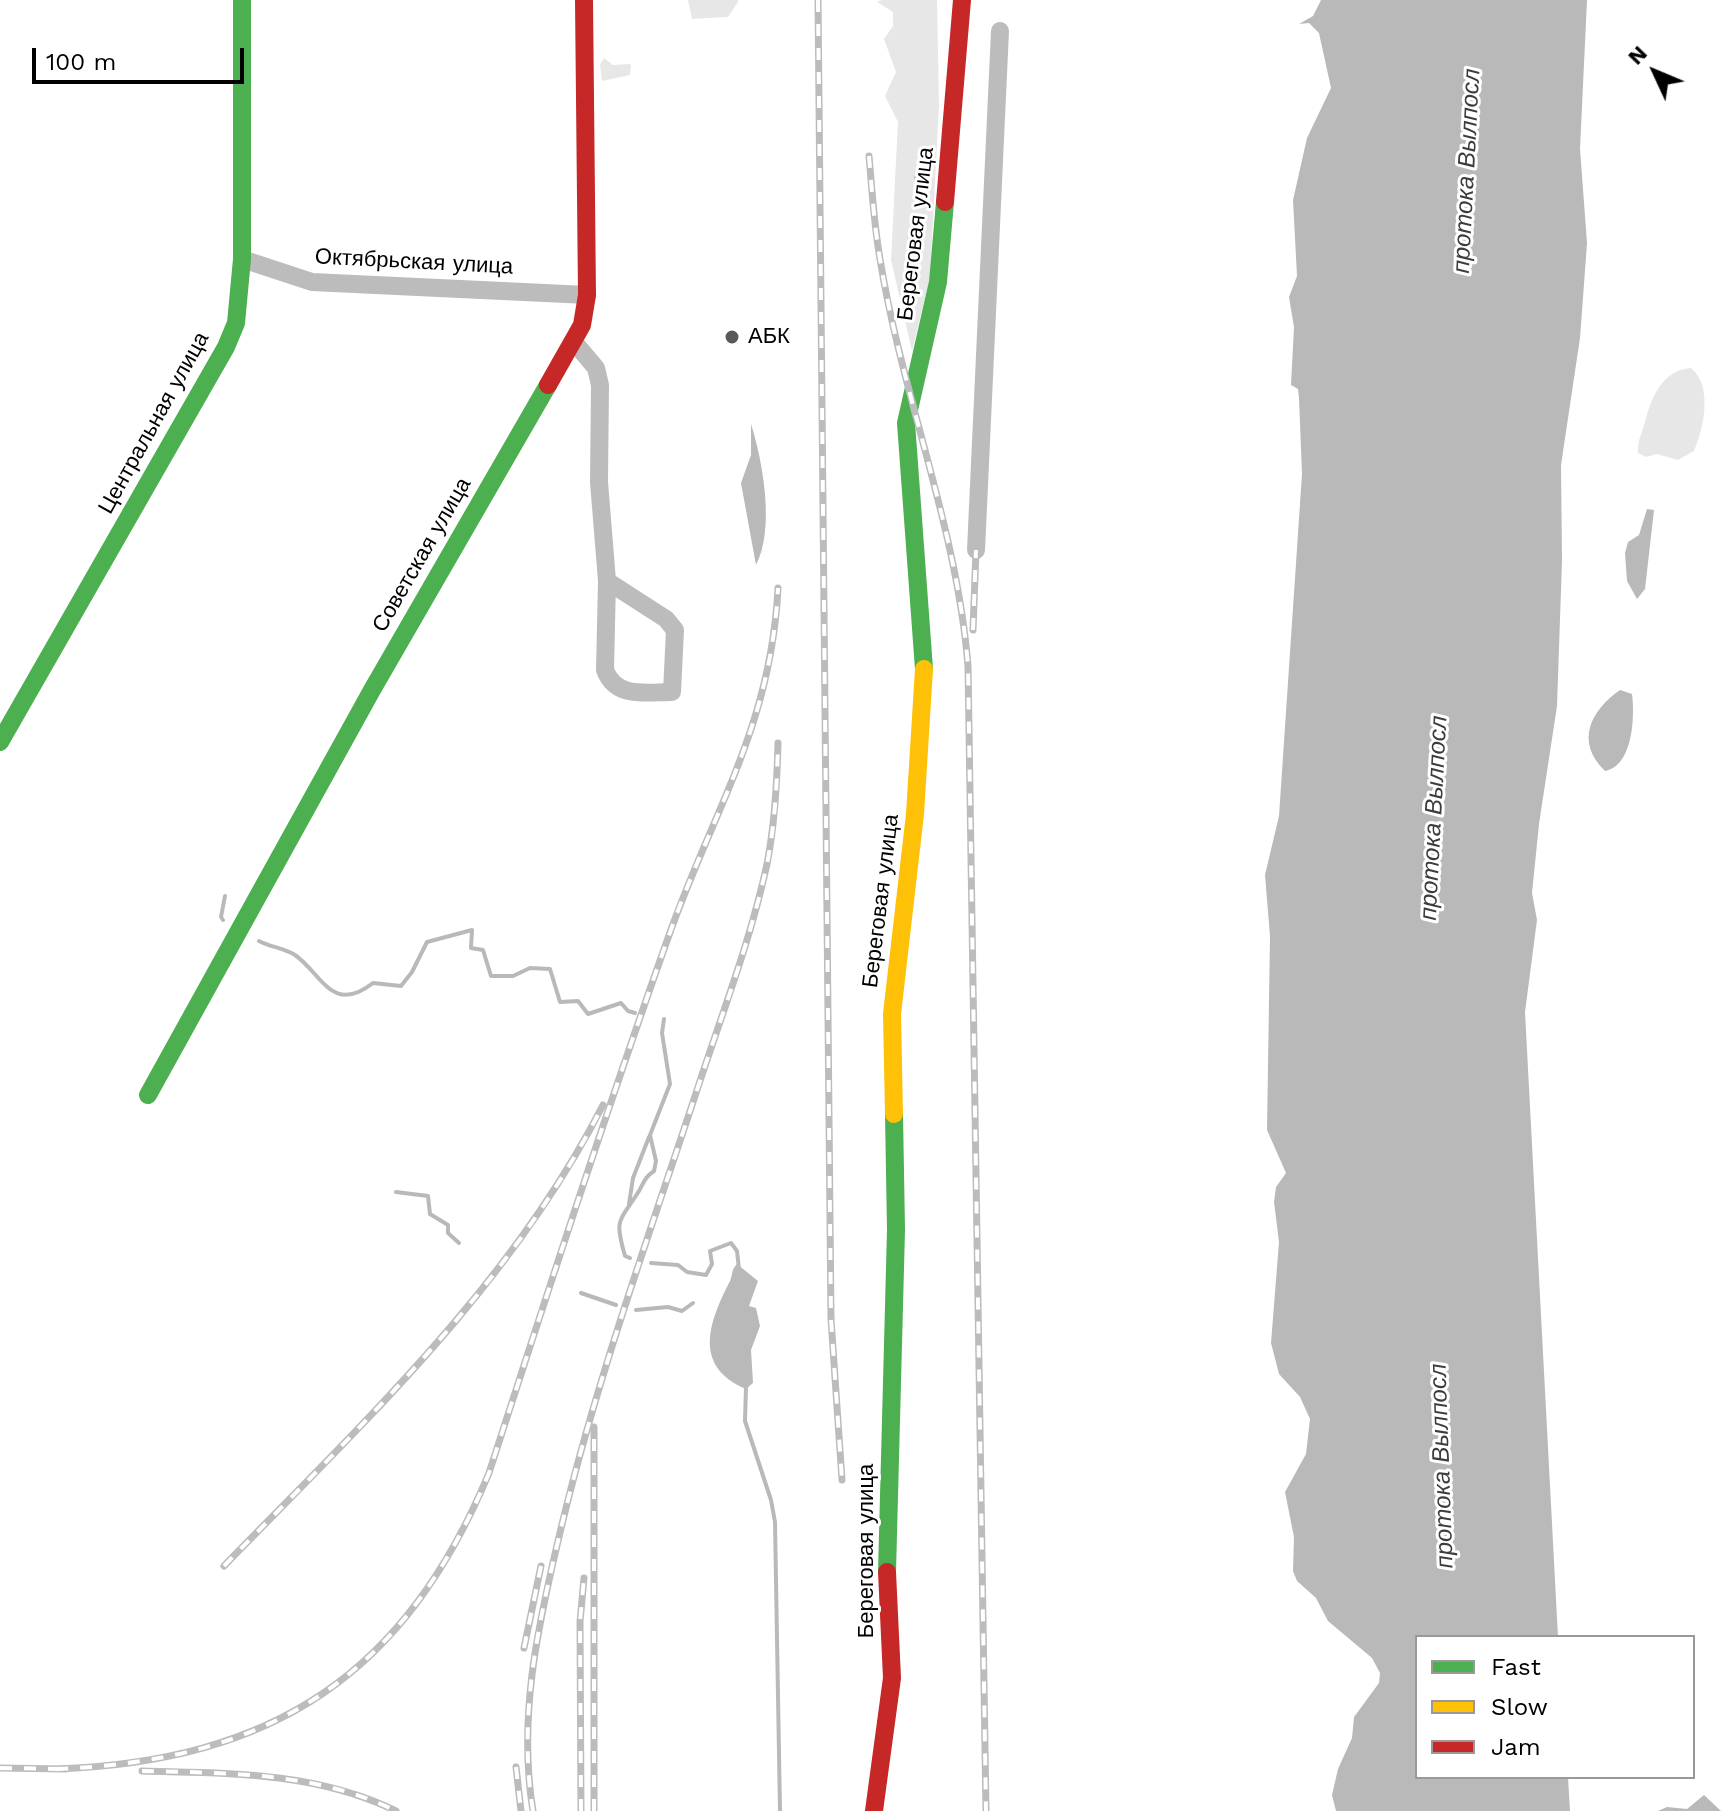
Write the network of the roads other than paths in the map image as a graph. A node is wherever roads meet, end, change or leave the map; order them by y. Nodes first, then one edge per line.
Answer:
1 (242, 0) edge
2 (584, 0) edge
3 (962, 0) edge
4 (1000, 31) dead end
5 (242, 259) junction
6 (587, 295) junction
7 (574, 342) junction
8 (976, 550) dead end
9 (607, 581) junction
10 (0, 742) edge
11 (148, 1095) dead end
12 (874, 1811) edge

1 - 5 street, Центральная улица
2 - 6 street, Советская улица
3 - 12 street, Береговая улица
4 - 8 street
5 - 6 street, Октябрьская улица
5 - 10 street, Центральная улица
6 - 7 street, Советская улица
7 - 9 street
7 - 11 street, Советская улица
9 - 9 street

